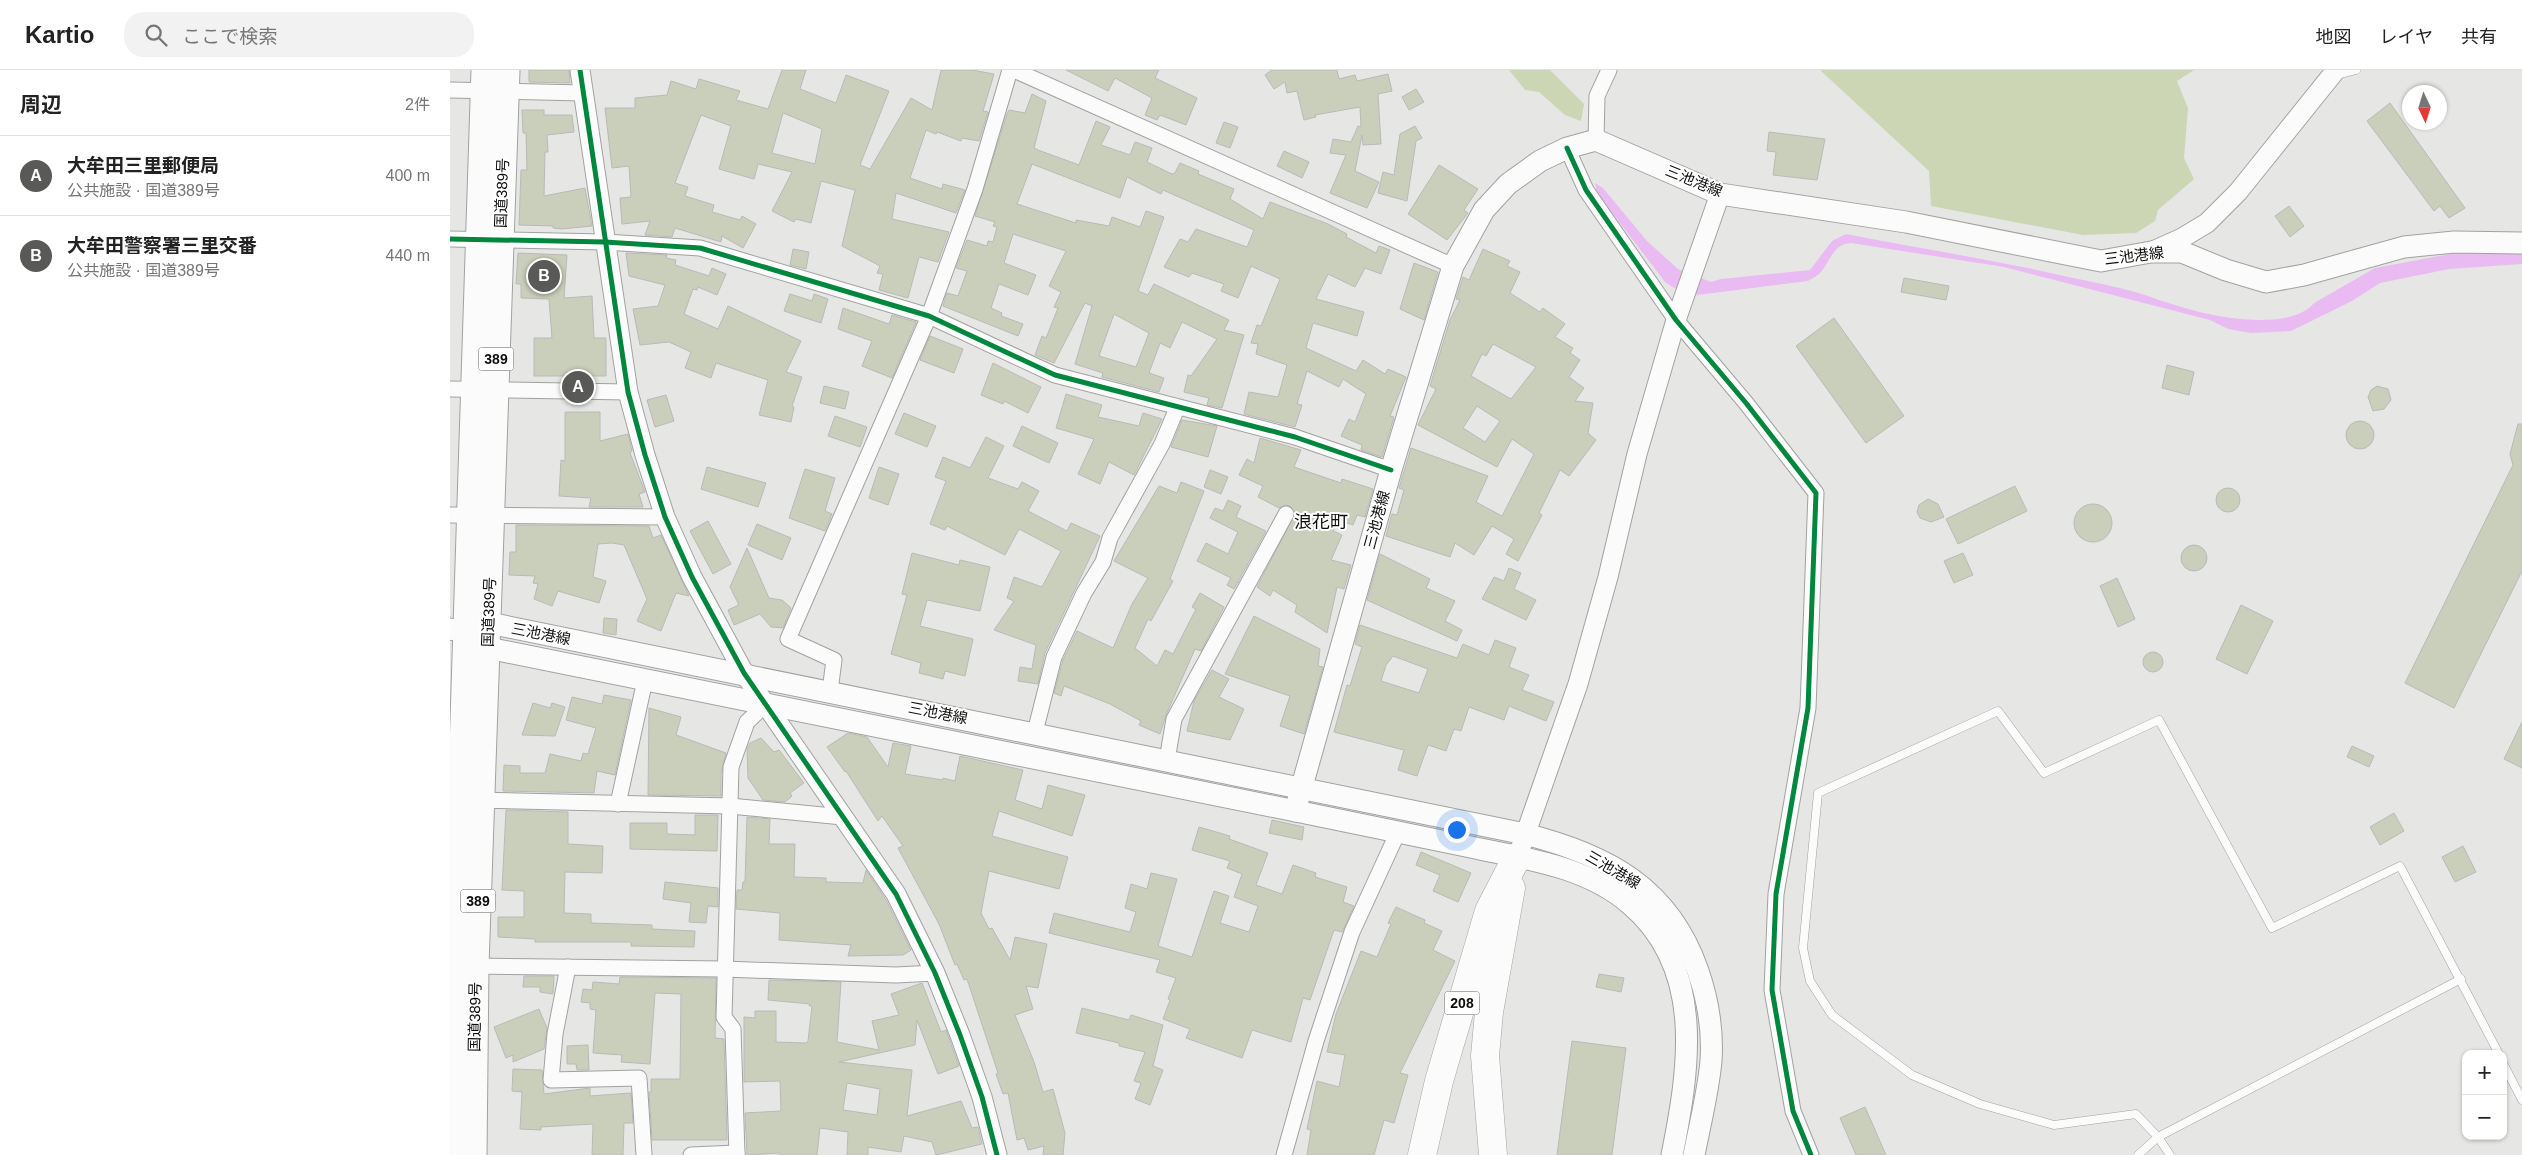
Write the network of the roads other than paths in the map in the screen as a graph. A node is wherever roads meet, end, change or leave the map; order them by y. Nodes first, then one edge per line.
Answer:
1 (580, 70) edge
2 (1012, 70) edge
3 (1608, 70) edge
4 (2356, 70) edge
5 (2332, 74) edge
6 (495, 81) edge
7 (450, 90) edge
8 (583, 93) junction
9 (1596, 140) junction
10 (1567, 148) junction
11 (1720, 194) junction
12 (450, 239) edge
13 (490, 241) junction
14 (604, 242) junction
15 (2522, 243) edge
16 (2151, 252) junction
17 (1453, 266) junction
18 (929, 316) junction
19 (1676, 320) junction
20 (450, 389) edge
21 (485, 391) junction
22 (628, 392) junction
23 (1177, 408) junction
24 (1391, 470) junction
25 (1286, 514) dead end
26 (470, 516) edge
27 (665, 517) junction
28 (473, 633) edge
29 (744, 673) junction
30 (645, 680) junction
31 (830, 691) junction
32 (766, 704) junction
33 (1035, 732) junction
34 (1167, 760) junction
35 (1301, 788) junction
36 (464, 800) edge
37 (618, 804) junction
38 (730, 806) junction
39 (1295, 811) junction
40 (843, 817) junction
41 (1398, 832) junction
42 (1521, 846) junction
43 (460, 966) edge
44 (568, 967) junction
45 (724, 969) junction
46 (935, 973) junction
47 (2461, 979) junction
48 (2496, 1050) edge
49 (2507, 1071) edge
50 (2522, 1100) edge
51 (2158, 1137) junction
52 (737, 1154) edge
53 (453, 1155) edge
54 (474, 1155) edge
55 (644, 1155) edge
56 (691, 1155) edge
57 (997, 1155) edge
58 (1284, 1155) edge
59 (1422, 1155) edge
60 (1493, 1155) edge
61 (1672, 1155) edge
62 (1694, 1155) edge
63 (1811, 1155) edge
64 (2138, 1155) edge
65 (2170, 1155) edge

1 - 8 street
2 - 17 street
2 - 18 street
3 - 9 street
4 - 5 lane
5 - 16 street
6 - 7 street
6 - 8 street
6 - 13 highway, 国道389号 / 389
8 - 14 street
9 - 10 main road, 三池港線
9 - 11 main road, 三池港線
10 - 17 main road, 三池港線
10 - 19 street
11 - 16 main road, 三池港線
11 - 19 street
12 - 13 street
13 - 14 street
13 - 21 highway, 国道389号 / 389
14 - 18 street
14 - 22 street
15 - 16 main road, 三池港線
17 - 24 main road, 三池港線
18 - 23 street
18 - 31 street
19 - 42 street
19 - 63 street
20 - 21 street
21 - 22 street
21 - 26 highway, 国道389号 / 389
22 - 27 street
23 - 24 street
23 - 33 street
24 - 35 main road, 三池港線
25 - 34 street
26 - 27 street
26 - 28 highway, 国道389号 / 389
27 - 29 street
28 - 29 main road, 三池港線
28 - 30 main road, 三池港線
28 - 36 highway, 国道389号 / 389
29 - 31 main road, 三池港線
29 - 32 street
30 - 32 main road, 三池港線
30 - 37 street
31 - 33 main road, 三池港線
32 - 38 street
32 - 39 main road, 三池港線
32 - 40 street
33 - 34 main road, 三池港線
34 - 35 main road, 三池港線
35 - 39 main road, 三池港線
35 - 42 main road, 三池港線
36 - 37 street
36 - 43 highway, 国道389号 / 389
37 - 38 street
38 - 40 street
38 - 45 street
39 - 41 main road, 三池港線
40 - 46 street
41 - 42 main road, 三池港線
41 - 58 street
42 - 59 highway, 208
42 - 60 highway, 208
42 - 61 main road, 三池港線
42 - 62 main road, 三池港線
43 - 44 street
43 - 53 highway, 国道389号 / 389
43 - 54 highway, 国道389号 / 389
44 - 45 street
44 - 55 street
45 - 46 street
45 - 52 street
46 - 57 street
47 - 48 lane
47 - 51 lane
47 - 51 lane
49 - 50 lane
51 - 64 lane
51 - 65 lane
52 - 56 street

